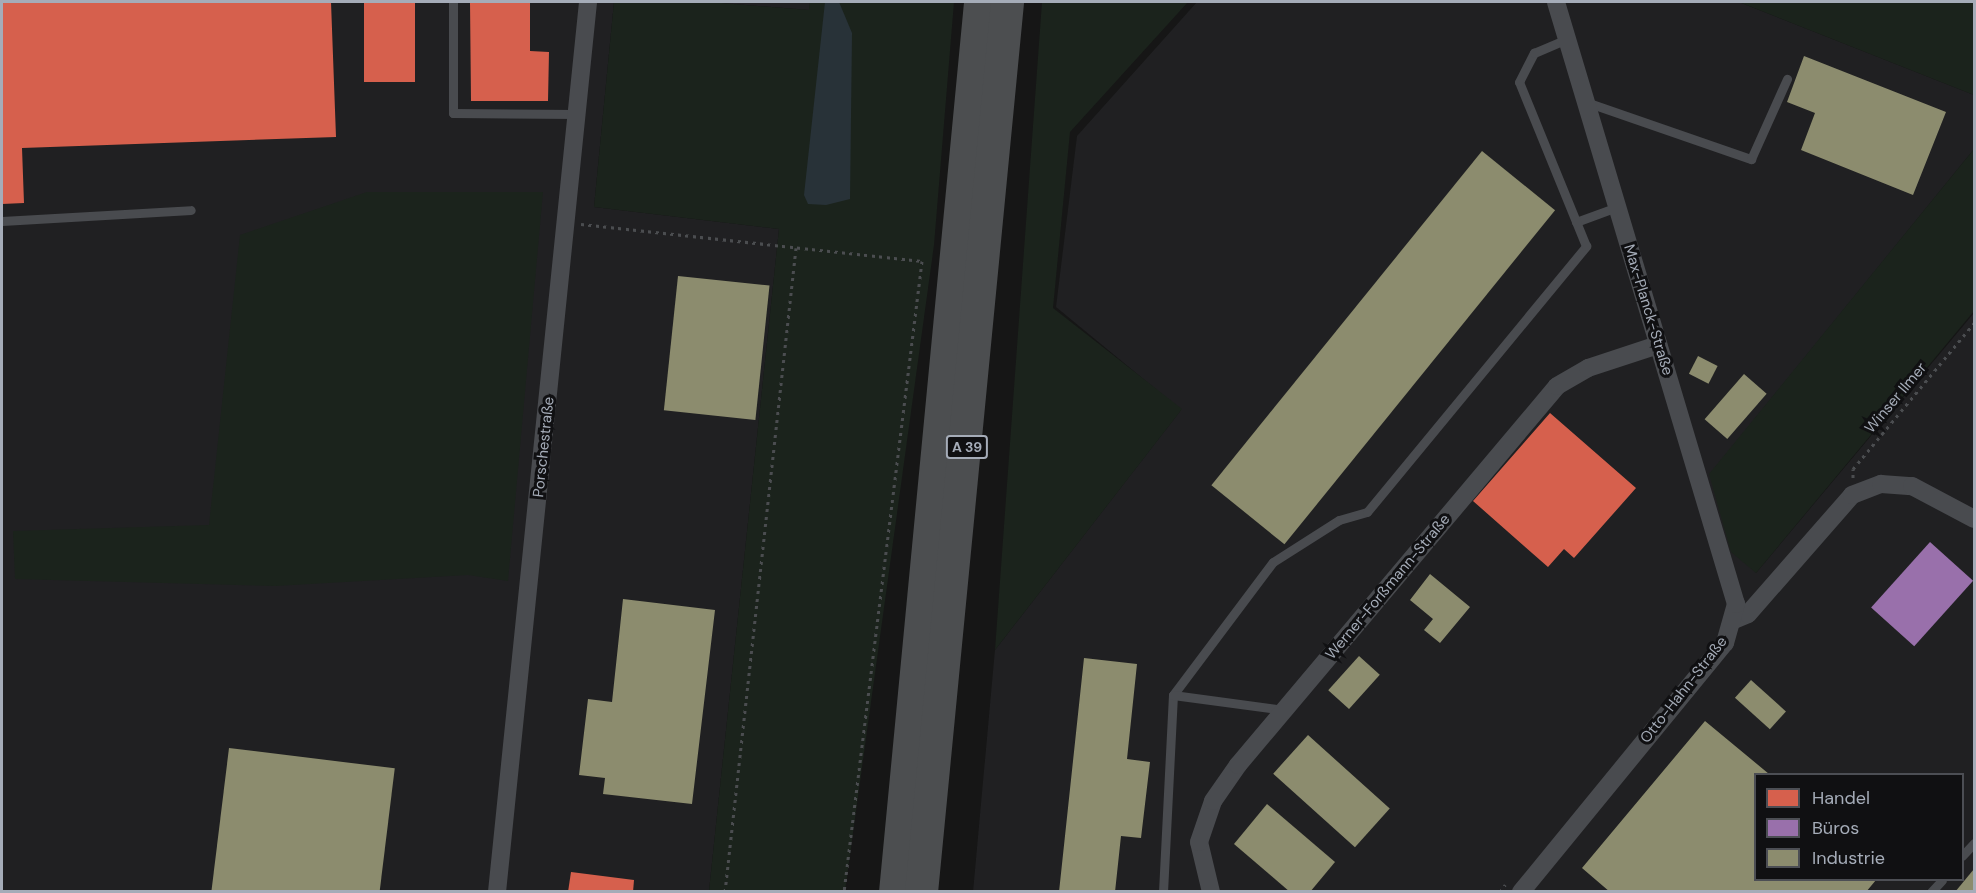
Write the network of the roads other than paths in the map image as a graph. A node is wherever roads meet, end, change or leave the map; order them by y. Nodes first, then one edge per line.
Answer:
1 (453, 2) edge
2 (588, 2) edge
3 (980, 2) edge
4 (1007, 2) edge
5 (1556, 2) edge
6 (1567, 39) junction
7 (1786, 79) dead end
8 (1586, 102) junction
9 (578, 114) junction
10 (1617, 207) junction
11 (191, 210) dead end
12 (2, 221) edge
13 (1576, 222) junction
14 (1658, 345) junction
15 (1974, 519) edge
16 (1734, 620) junction
17 (1173, 695) junction
18 (1284, 710) junction
19 (497, 891) edge
20 (895, 891) edge
21 (921, 891) edge
22 (1163, 891) edge
23 (1210, 891) edge
24 (1521, 891) edge

1 - 9 lane
2 - 9 street, Porschestraße
3 - 20 highway, A 39
4 - 21 highway, A 39
5 - 6 street, Max-Planck-Straße
6 - 8 street, Max-Planck-Straße
6 - 13 lane
7 - 8 lane
8 - 10 street, Max-Planck-Straße
9 - 19 street, Porschestraße
10 - 13 lane
10 - 14 street, Max-Planck-Straße
11 - 12 lane
13 - 17 lane
14 - 16 street, Max-Planck-Straße
14 - 18 street, Werner-Forßmann-Straße
15 - 16 street, Otto-Hahn-Straße
16 - 24 street, Otto-Hahn-Straße
17 - 18 lane
17 - 22 lane
18 - 23 street, Werner-Forßmann-Straße

